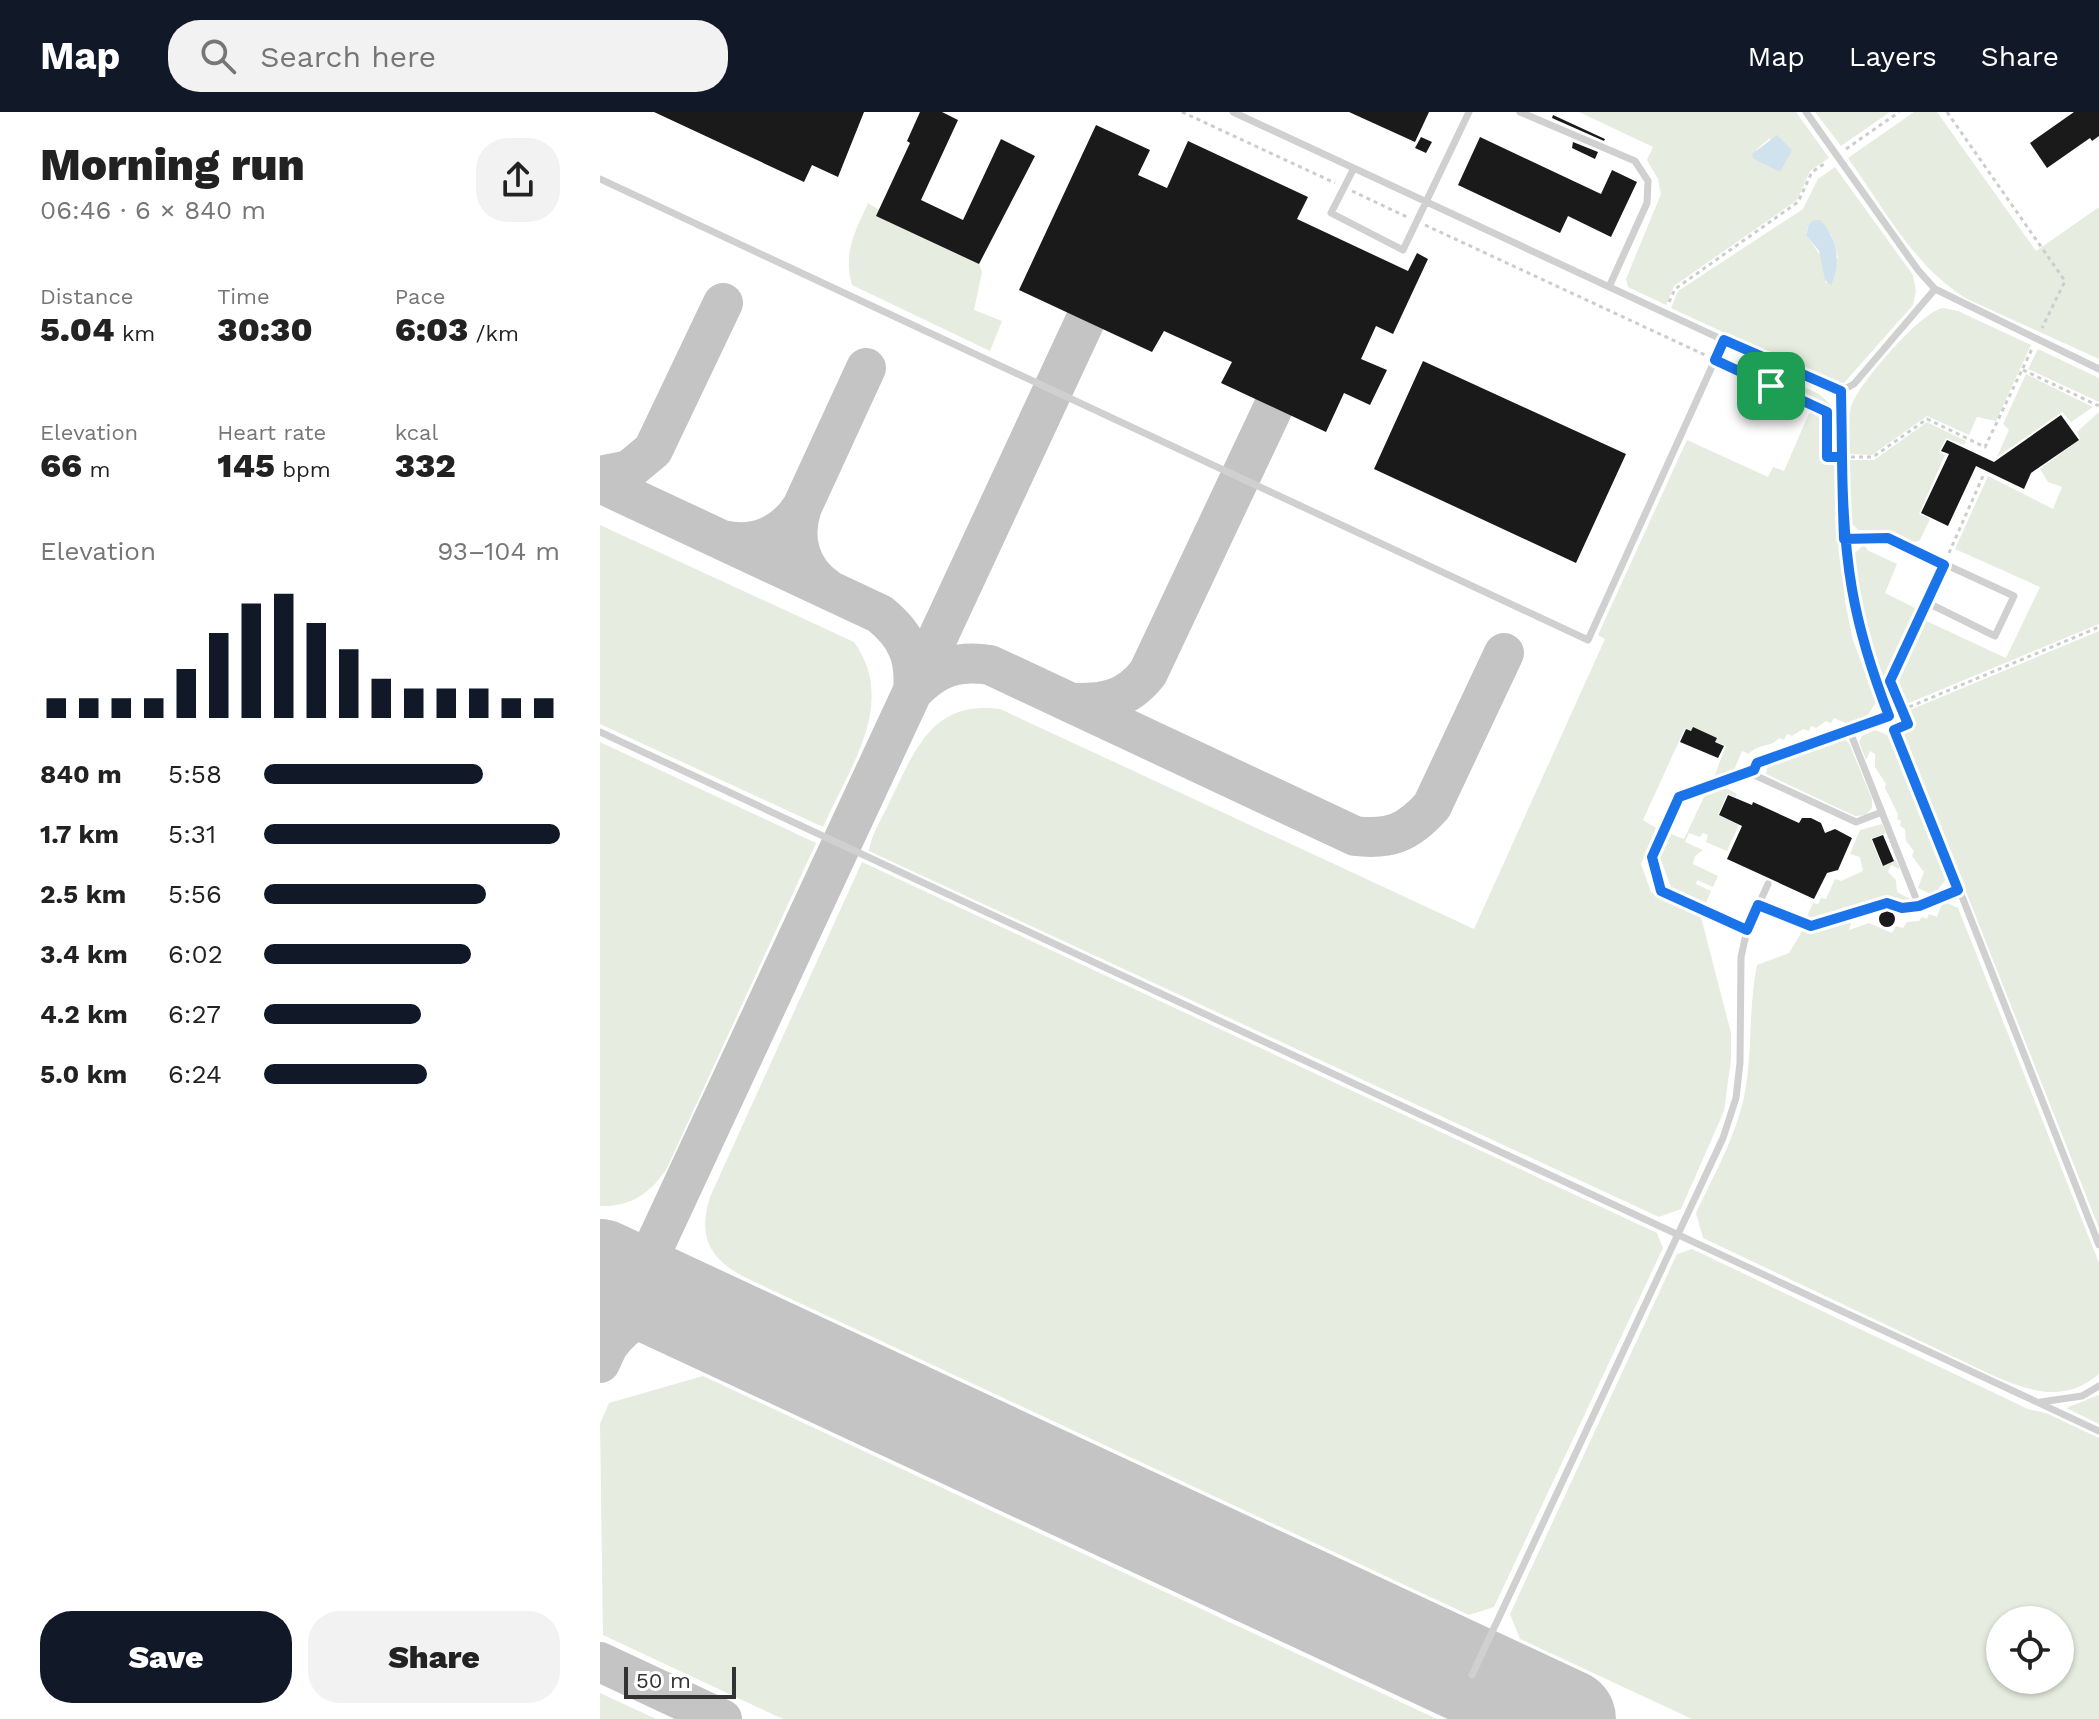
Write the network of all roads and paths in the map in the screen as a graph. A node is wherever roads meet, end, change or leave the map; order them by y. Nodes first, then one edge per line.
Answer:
1 (1182, 112) edge
2 (1233, 112) edge
3 (1469, 112) edge
4 (1520, 112) edge
5 (1806, 112) edge
6 (1899, 112) edge
7 (1947, 112) edge
8 (1837, 155) junction
9 (1354, 168) junction
10 (600, 179) edge
11 (1344, 188) junction
12 (1427, 202) junction
13 (1417, 221) junction
14 (1609, 287) junction
15 (1935, 289) junction
16 (1664, 312) junction
17 (1654, 332) junction
18 (1724, 340) junction
19 (2036, 341) junction
20 (1715, 360) junction
21 (2022, 369) junction
22 (2099, 369) edge
23 (1841, 391) junction
24 (2099, 406) edge
25 (1842, 457) junction
26 (1983, 476) dead end
27 (1844, 539) junction
28 (1944, 565) junction
29 (1926, 602) junction
30 (2099, 627) edge
31 (1902, 710) junction
32 (1889, 716) junction
33 (1894, 730) junction
34 (600, 732) edge
35 (1850, 732) junction
36 (1754, 770) junction
37 (1882, 812) junction
38 (1768, 884) dead end
39 (1958, 890) junction
40 (1758, 905) junction
41 (1919, 906) junction
42 (1747, 930) junction
43 (1678, 1234) junction
44 (2099, 1245) edge
45 (2099, 1386) edge
46 (2037, 1402) junction
47 (2099, 1431) edge
48 (1472, 1675) dead end

1 - 11 path
2 - 9 lane
3 - 12 lane
4 - 14 lane
5 - 8 lane
6 - 8 path
7 - 19 path
8 - 15 lane
8 - 16 path
9 - 11 lane
9 - 12 lane
10 - 20 lane
11 - 13 path
11 - 13 lane
12 - 13 lane
12 - 14 lane
13 - 17 path
14 - 16 lane
15 - 19 lane
15 - 23 lane
16 - 17 path
16 - 18 lane
17 - 20 path
18 - 20 lane
18 - 23 lane
19 - 21 path
19 - 22 lane
20 - 25 path
21 - 24 path
21 - 25 path
23 - 25 lane
25 - 27 lane
26 - 28 path
27 - 28 lane
27 - 32 lane
28 - 29 lane
28 - 29 lane
29 - 31 path
30 - 31 path
31 - 33 path
32 - 33 lane
32 - 35 lane
33 - 39 lane
34 - 43 lane
35 - 36 lane
35 - 37 lane
36 - 37 lane
36 - 42 lane
37 - 41 lane
38 - 40 lane
39 - 41 lane
39 - 44 lane
40 - 41 lane
40 - 42 lane
42 - 43 lane
43 - 46 lane
43 - 48 lane
45 - 46 lane
46 - 47 lane

